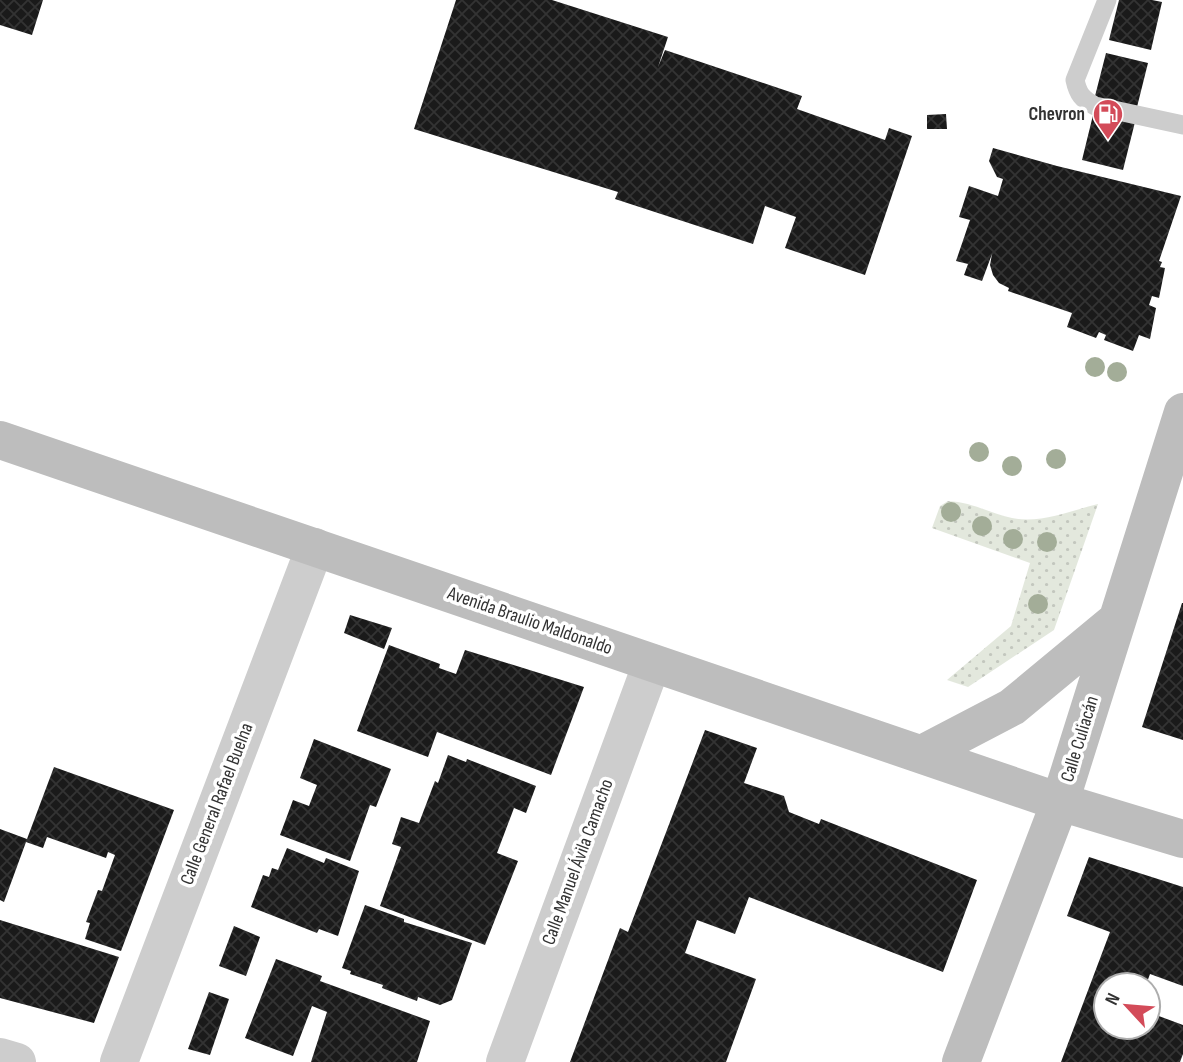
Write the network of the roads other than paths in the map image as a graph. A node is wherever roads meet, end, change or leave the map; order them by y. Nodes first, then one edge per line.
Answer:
1 (1107, 0) edge
2 (1183, 125) edge
3 (1183, 411) edge
4 (0, 440) edge
5 (1177, 453) edge
6 (315, 547) junction
7 (1116, 621) junction
8 (652, 663) junction
9 (922, 754) junction
10 (1060, 802) junction
11 (1183, 839) edge
12 (0, 1057) edge
13 (17, 1062) edge
14 (119, 1062) edge
15 (505, 1062) edge
16 (961, 1062) edge

1 - 2 lane
3 - 5 street, Calle Culiacán
4 - 6 street, Avenida Braulio Maldonaldo
5 - 7 street, Calle Culiacán
6 - 8 street, Avenida Braulio Maldonaldo
6 - 14 street, Calle General Rafael Buelna
7 - 9 street
7 - 10 street, Calle Culiacán
8 - 9 street, Avenida Braulio Maldonaldo
8 - 15 street, Calle Manuel Ávila Camacho
9 - 10 street, Avenida Braulio Maldonaldo
10 - 11 street, Avenida Braulio Maldonaldo
10 - 16 street, Calle Culiacán
12 - 13 street

